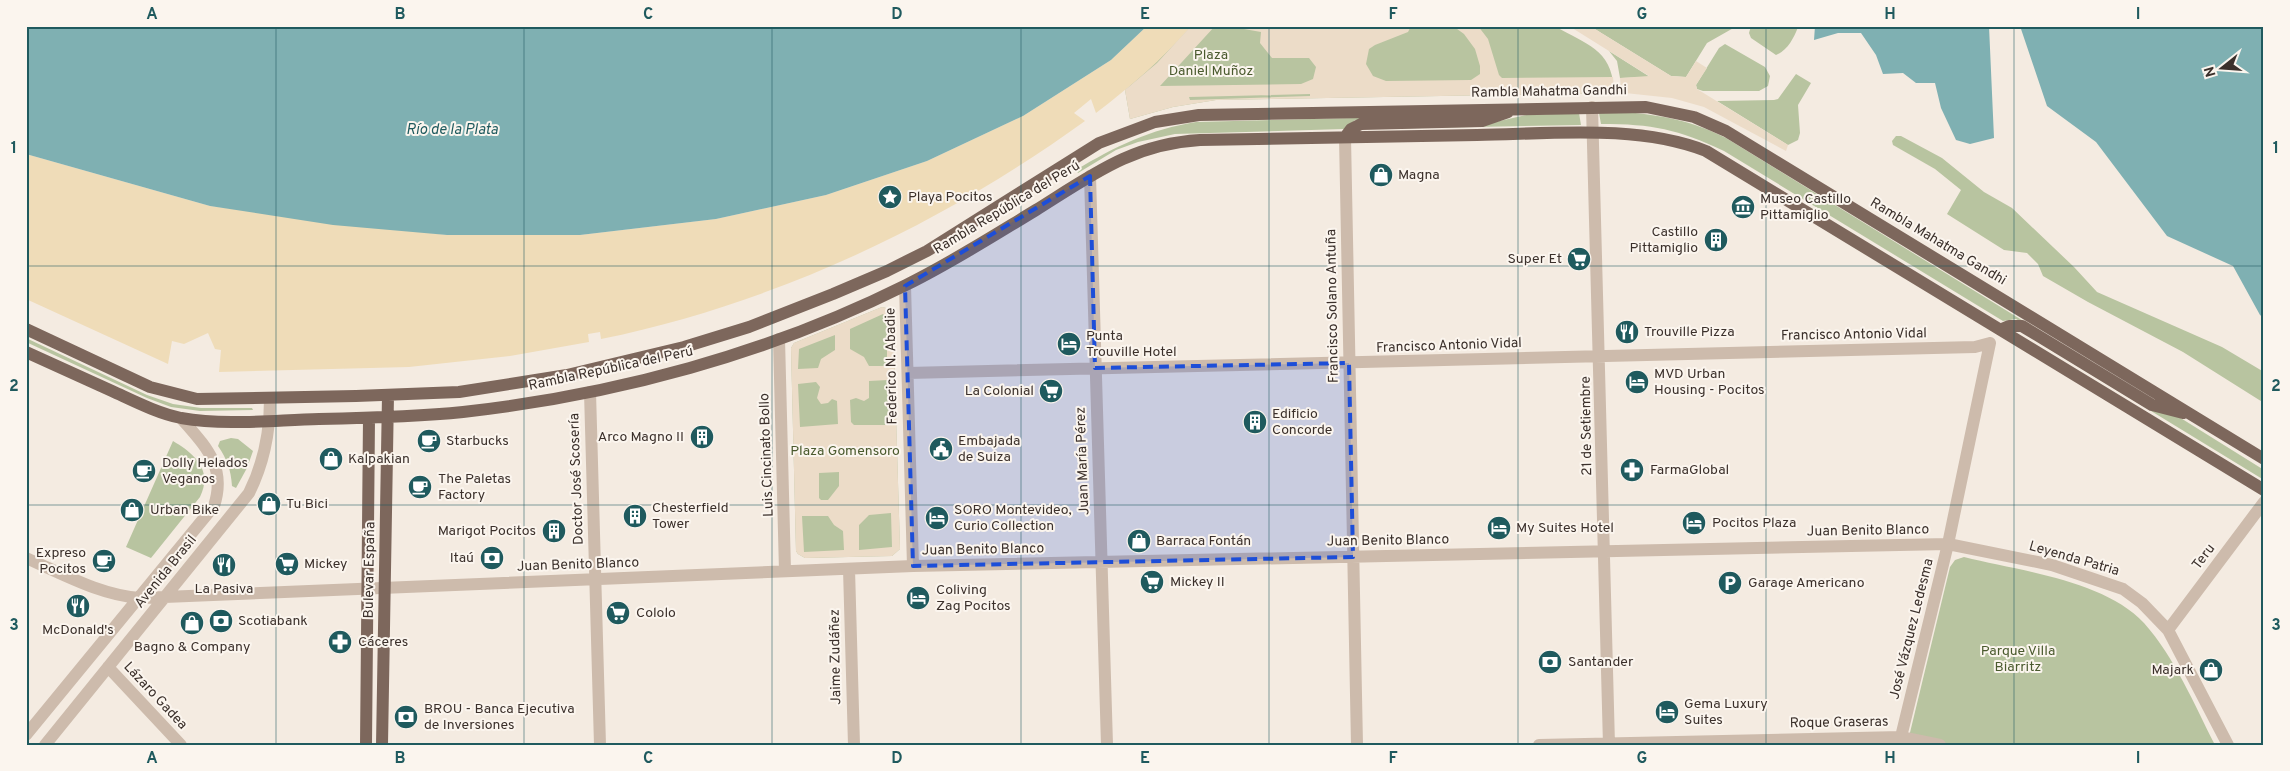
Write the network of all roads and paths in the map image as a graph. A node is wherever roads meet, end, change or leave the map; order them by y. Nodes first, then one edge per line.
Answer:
1 (1592, 107) junction
2 (1517, 108) junction
3 (1338, 111) joint
4 (1594, 134) junction
5 (1345, 137) junction
6 (1090, 176) junction
7 (905, 286) junction
8 (26, 329) edge
9 (2002, 329) junction
10 (779, 340) junction
11 (1990, 344) junction
12 (26, 352) edge
13 (1600, 357) junction
14 (1350, 363) junction
15 (1095, 368) junction
16 (908, 373) junction
17 (590, 392) junction
18 (388, 395) junction
19 (270, 399) junction
20 (2193, 416) junction
21 (389, 417) junction
22 (180, 418) junction
23 (369, 418) junction
24 (270, 420) junction
25 (2264, 459) edge
26 (2264, 490) edge
27 (2264, 502) edge
28 (1948, 544) junction
29 (1605, 551) junction
30 (1353, 557) junction
31 (26, 558) edge
32 (1101, 564) junction
33 (913, 566) junction
34 (849, 569) junction
35 (785, 571) junction
36 (595, 579) junction
37 (367, 588) junction
38 (385, 588) junction
39 (167, 596) junction
40 (140, 598) junction
41 (2168, 630) junction
42 (108, 667) junction
43 (26, 735) edge
44 (1900, 741) edge
45 (1609, 744) edge
46 (44, 745) edge
47 (181, 745) edge
48 (366, 745) edge
49 (382, 745) edge
50 (600, 745) edge
51 (854, 745) edge
52 (1107, 745) edge
53 (1357, 745) edge
54 (1538, 745) edge
55 (1940, 745) edge
56 (2228, 745) edge

1 - 2 main road, Rambla Mahatma Gandhi
1 - 4 street, 21 de Setiembre
1 - 20 main road, Rambla Mahatma Gandhi
2 - 3 main road, Rambla Mahatma Gandhi
2 - 5 main road
3 - 18 main road, Rambla República del Perú
4 - 5 main road
4 - 9 main road
4 - 13 street, 21 de Setiembre
5 - 6 main road, Rambla República del Perú
5 - 14 street, Francisco Solano Antuña
6 - 7 main road, Rambla República del Perú
6 - 15 street, Juan María Pérez
7 - 10 main road, Rambla República del Perú
7 - 16 street, Federico N. Abadie
8 - 19 main road, Rambla República del Perú
9 - 11 street
9 - 20 main road
9 - 26 main road
10 - 17 main road, Rambla República del Perú
10 - 35 street, Luis Cincinato Bollo
11 - 13 street, Francisco Antonio Vidal
11 - 28 street, José Vázquez Ledesma
12 - 22 main road, Rambla República del Perú
13 - 14 street, Francisco Antonio Vidal
13 - 29 street, 21 de Setiembre
14 - 15 street, Francisco Antonio Vidal
14 - 30 street, Francisco Solano Antuña
15 - 16 street, Francisco Antonio Vidal
15 - 32 street, Juan María Pérez
16 - 33 street, Federico N. Abadie
17 - 21 main road, Rambla República del Perú
17 - 36 street, Doctor José Scosería
18 - 19 main road, Rambla República del Perú
18 - 21 main road, Bulevar España
19 - 24 street, Avenida Brasil
20 - 25 main road, Rambla Mahatma Gandhi
21 - 23 main road, Rambla República del Perú
21 - 38 main road, Bulevar España
22 - 24 main road, Rambla República del Perú
22 - 40 street, Avenida Brasil
23 - 24 main road, Rambla República del Perú
23 - 37 main road, Bulevar España
24 - 39 street, Avenida Brasil
27 - 41 street, Teru
28 - 29 street, Juan Benito Blanco
28 - 41 street, Leyenda Patria
28 - 44 street, José Vázquez Ledesma
29 - 30 street, Juan Benito Blanco
29 - 45 street, 21 de Setiembre
30 - 32 street, Juan Benito Blanco
30 - 53 street, Francisco Solano Antuña
31 - 40 street, Juan Benito Blanco
32 - 33 street, Juan Benito Blanco
32 - 52 street, Juan María Pérez
33 - 34 street, Juan Benito Blanco
34 - 35 street, Juan Benito Blanco
34 - 51 street, Jaime Zudáñez
35 - 36 street, Juan Benito Blanco
36 - 38 street, Juan Benito Blanco
36 - 50 street, Doctor José Scosería
37 - 38 street, Juan Benito Blanco
37 - 39 street, Juan Benito Blanco
37 - 48 main road, Bulevar España
38 - 49 main road, Bulevar España
39 - 40 street, Juan Benito Blanco
39 - 42 street, Avenida Brasil
40 - 43 street, Avenida Brasil
41 - 56 street, Leyenda Patria
42 - 46 street, Avenida Brasil
42 - 47 street, Lázaro Gadea
44 - 45 street, Roque Graseras
44 - 55 street, Roque Graseras
45 - 54 street, Roque Graseras

